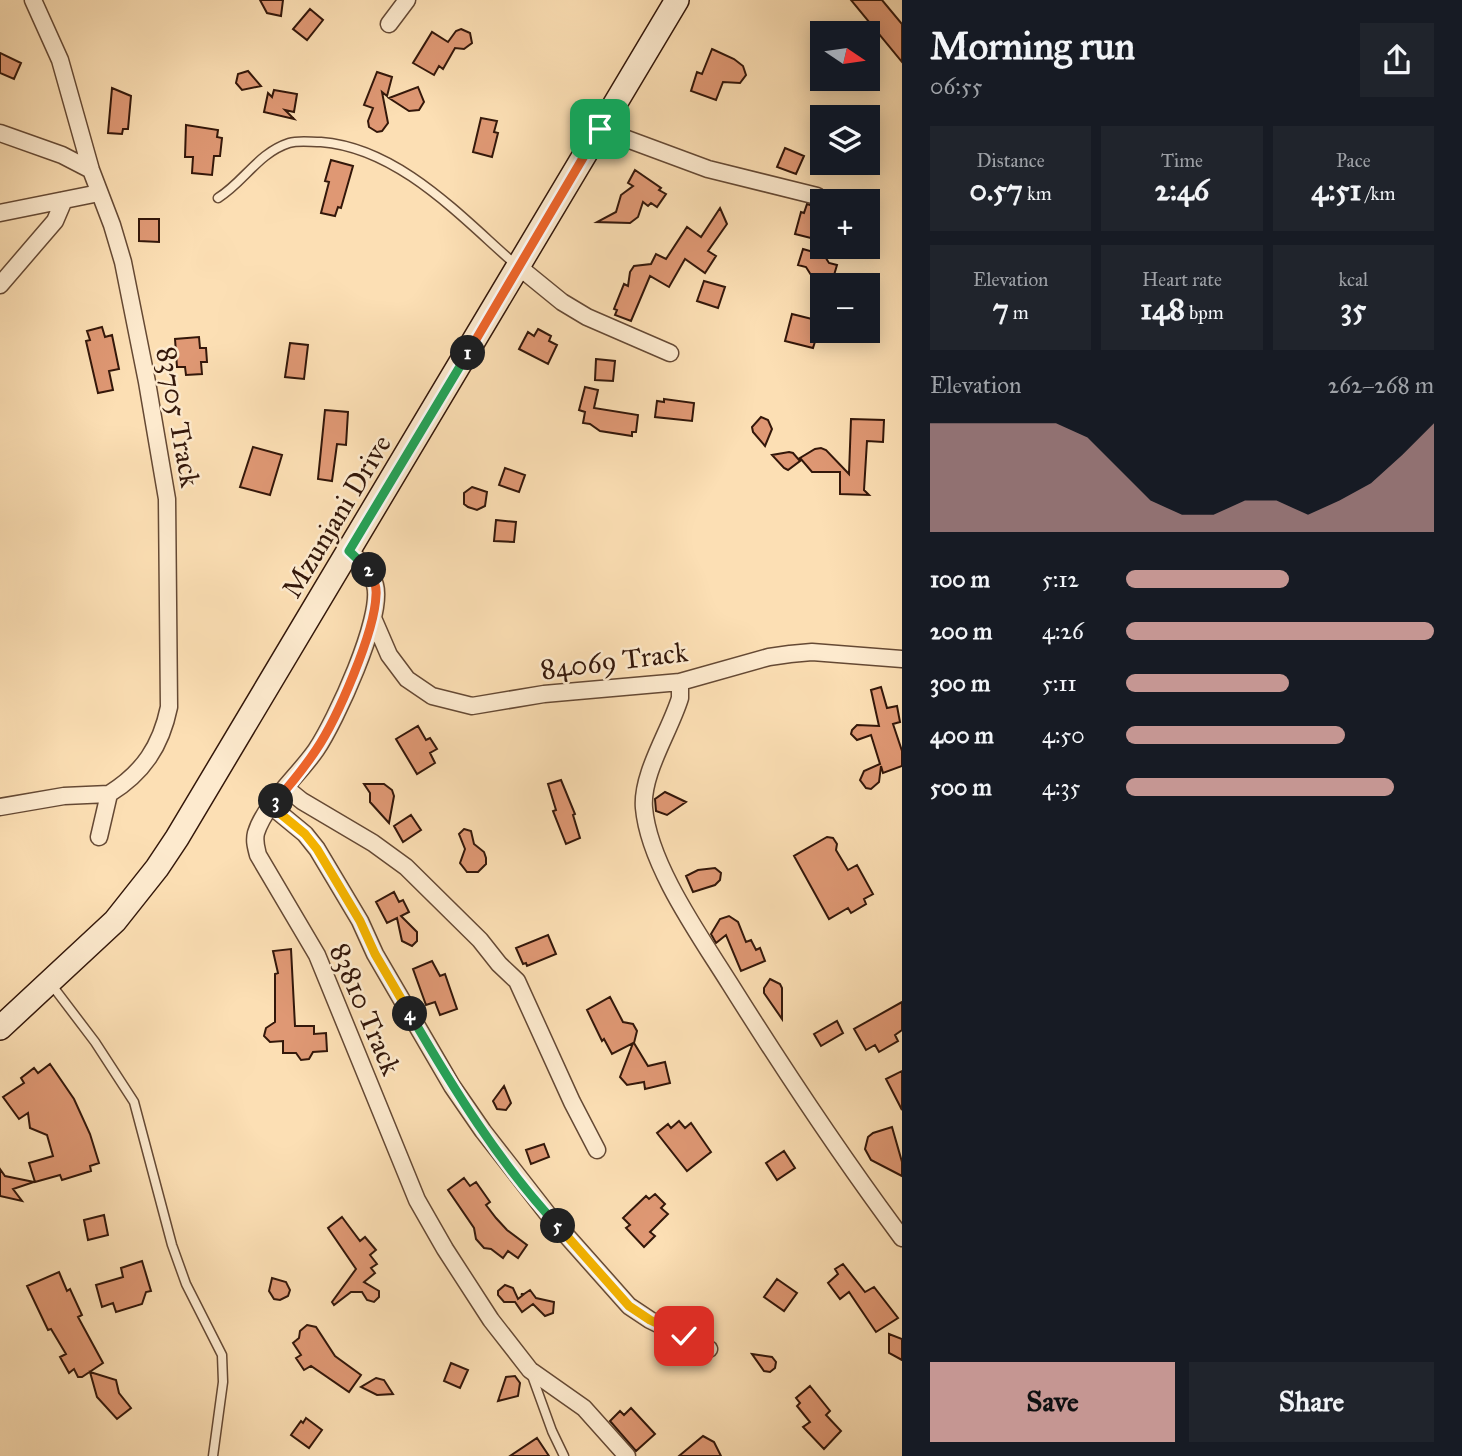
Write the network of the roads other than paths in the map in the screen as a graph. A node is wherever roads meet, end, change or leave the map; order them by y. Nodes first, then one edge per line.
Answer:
1 (33, 0) edge
2 (407, 0) edge
3 (671, 3) edge
4 (389, 24) dead end
5 (600, 129) junction
6 (0, 133) edge
7 (91, 170) junction
8 (99, 193) junction
9 (810, 194) edge
10 (218, 198) dead end
11 (64, 200) junction
12 (0, 213) edge
13 (519, 267) junction
14 (0, 285) edge
15 (670, 353) dead end
16 (349, 551) junction
17 (373, 618) junction
18 (902, 659) edge
19 (680, 682) junction
20 (286, 789) junction
21 (109, 794) junction
22 (271, 806) junction
23 (0, 807) edge
24 (99, 837) dead end
25 (50, 982) junction
26 (0, 1028) edge
27 (597, 1150) dead end
28 (902, 1238) edge
29 (709, 1349) dead end
30 (530, 1370) junction
31 (213, 1456) edge
32 (564, 1456) edge
33 (627, 1456) edge

1 - 7 street, 83705 Track
2 - 4 street
3 - 5 main road, Mzunjani Drive
5 - 9 street
5 - 13 main road, Mzunjani Drive
6 - 7 street
7 - 8 street, 83705 Track
8 - 11 street
8 - 21 street, 83705 Track
10 - 13 lane
11 - 12 street
11 - 14 street
13 - 15 street
13 - 16 main road, Mzunjani Drive
16 - 17 street, 83810 Track
16 - 25 main road, Mzunjani Drive
17 - 19 street, 84069 Track
17 - 20 street, 83810 Track
18 - 19 street, 84069 Track
19 - 28 street
20 - 22 street, 83810 Track
20 - 27 street
21 - 23 street
21 - 24 street
22 - 29 street
22 - 30 street, 83810 Track
25 - 26 main road, Mzunjani Drive
25 - 31 lane
30 - 32 lane
30 - 33 street, 83810 Track

